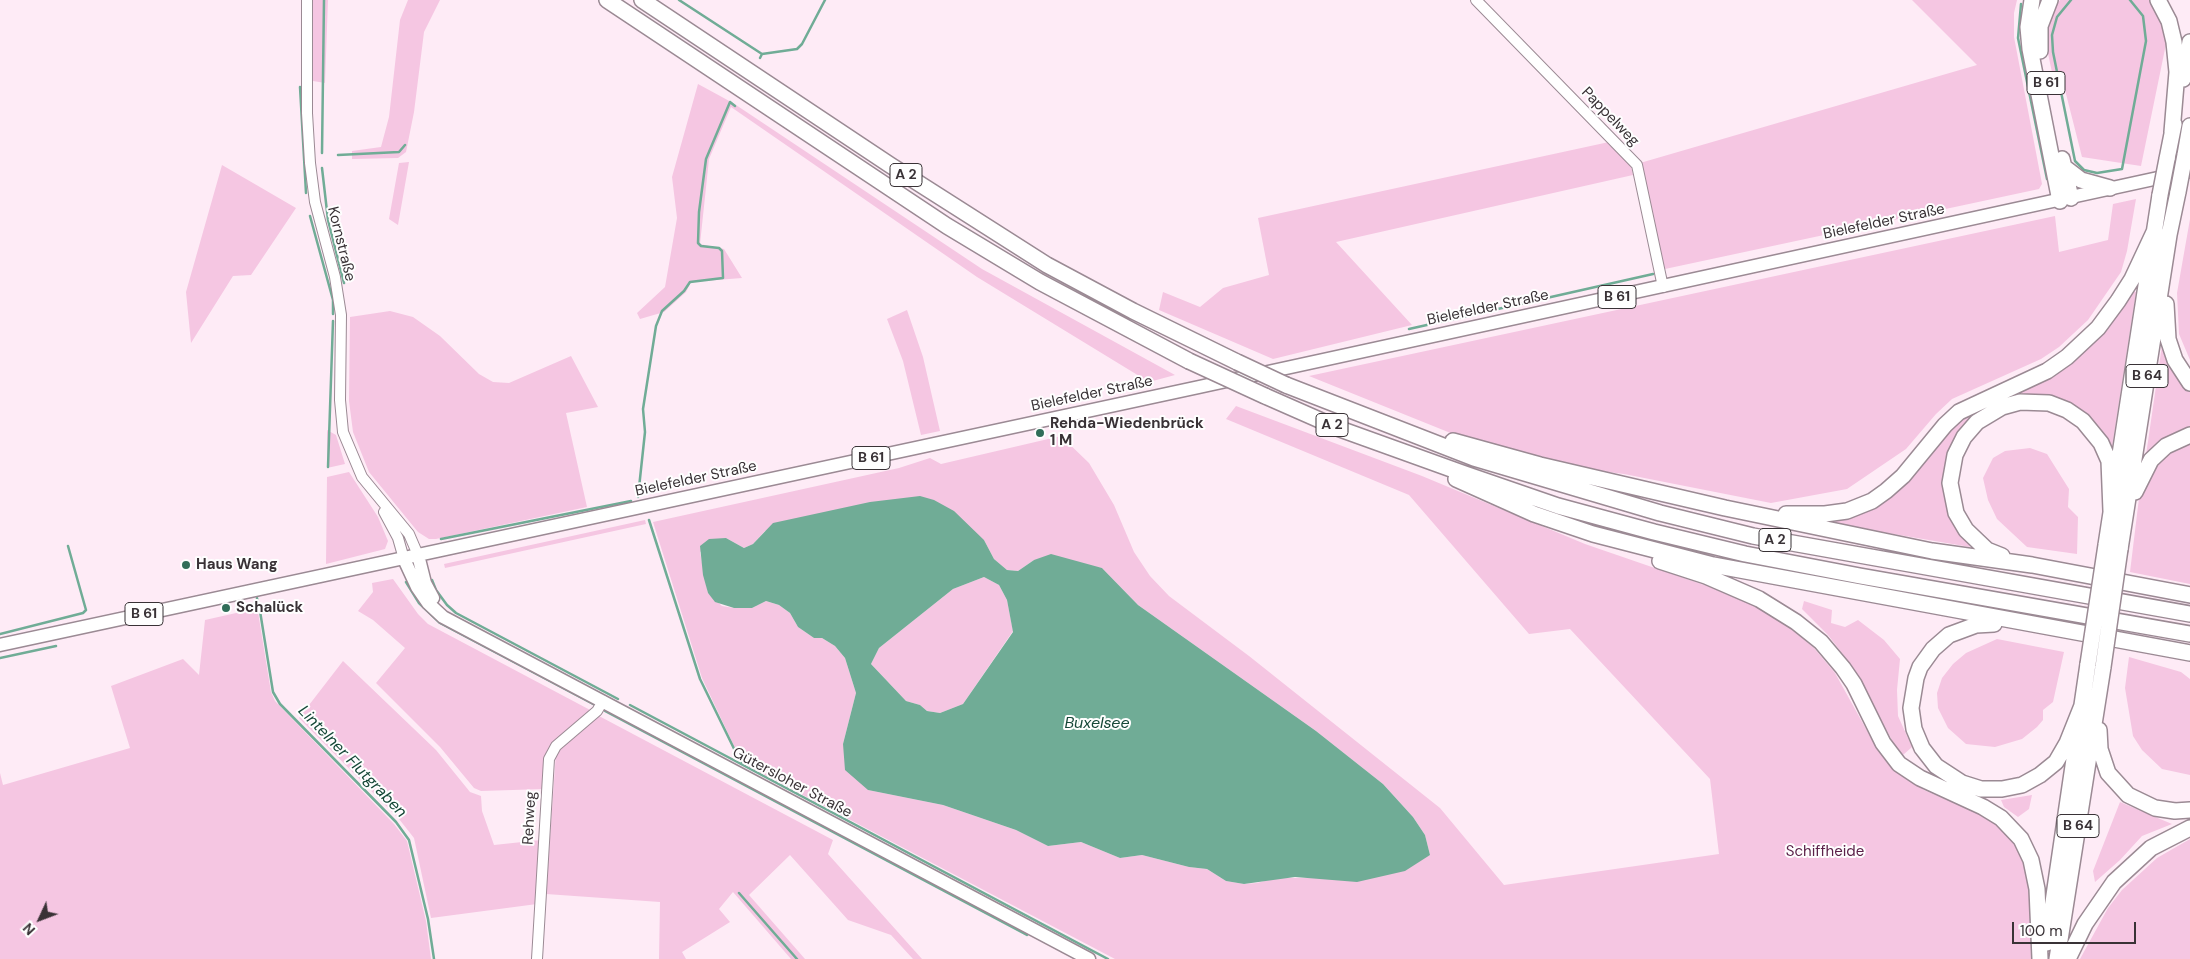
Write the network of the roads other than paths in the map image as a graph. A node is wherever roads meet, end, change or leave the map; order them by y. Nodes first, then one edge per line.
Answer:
1 (307, 0) edge
2 (607, 0) edge
3 (642, 0) edge
4 (1476, 0) edge
5 (2032, 0) edge
6 (2050, 0) edge
7 (2158, 0) edge
8 (2190, 42) edge
9 (2190, 126) edge
10 (2172, 132) junction
11 (2064, 167) junction
12 (2190, 171) edge
13 (2110, 188) junction
14 (2066, 199) junction
15 (2162, 233) junction
16 (1664, 286) junction
17 (2190, 383) edge
18 (1372, 419) junction
19 (2190, 435) edge
20 (1401, 451) junction
21 (370, 490) junction
22 (1725, 508) junction
23 (2118, 514) junction
24 (1593, 534) junction
25 (2113, 547) junction
26 (418, 556) junction
27 (404, 559) junction
28 (2032, 565) junction
29 (2190, 594) edge
30 (2190, 614) edge
31 (2037, 626) junction
32 (2190, 634) edge
33 (479, 635) junction
34 (0, 645) edge
35 (2163, 648) junction
36 (2190, 653) edge
37 (2190, 657) edge
38 (2098, 693) junction
39 (603, 701) junction
40 (2083, 703) junction
41 (2190, 810) edge
42 (2190, 828) edge
43 (537, 959) edge
44 (1089, 959) edge
45 (2040, 959) edge
46 (2045, 959) edge
47 (2057, 959) edge
48 (2068, 959) edge

1 - 21 street, Kornstraße
2 - 20 highway, A 2, bridge
3 - 18 highway, A 2, bridge
4 - 16 street, Pappelweg
5 - 14 highway
6 - 11 highway, B 61
7 - 10 highway
8 - 10 highway, B 64
9 - 15 highway, B 64, bridge
10 - 15 highway, B 64, bridge
11 - 13 highway, B 61
11 - 14 highway
12 - 13 main road, Bielefelder Straße / B 61
13 - 14 main road, Bielefelder Straße / B 61
14 - 16 main road, Bielefelder Straße / B 61
15 - 17 highway
15 - 22 highway
15 - 23 highway, B 64
16 - 26 main road, Bielefelder Straße / B 61
18 - 22 highway
18 - 30 highway, A 2
19 - 23 highway
20 - 24 highway
20 - 32 highway, A 2
21 - 26 street, Kornstraße
21 - 27 street, Kornstraße
22 - 28 highway
23 - 25 highway, B 64
23 - 28 highway
24 - 31 highway
24 - 45 highway
25 - 38 highway, B 64, bridge
25 - 40 highway, B 64, bridge
26 - 27 main road, Bielefelder Straße / B 61
26 - 33 main road, Gütersloher Straße
27 - 33 main road, Gütersloher Straße
27 - 34 main road, Bielefelder Straße / B 61
28 - 29 highway
31 - 35 highway
31 - 40 highway
33 - 39 main road, Gütersloher Straße
35 - 36 highway
35 - 37 highway
38 - 41 highway
38 - 47 highway, B 64
39 - 43 street, Rehweg
39 - 44 main road, Gütersloher Straße
40 - 46 highway, B 64
42 - 48 highway

